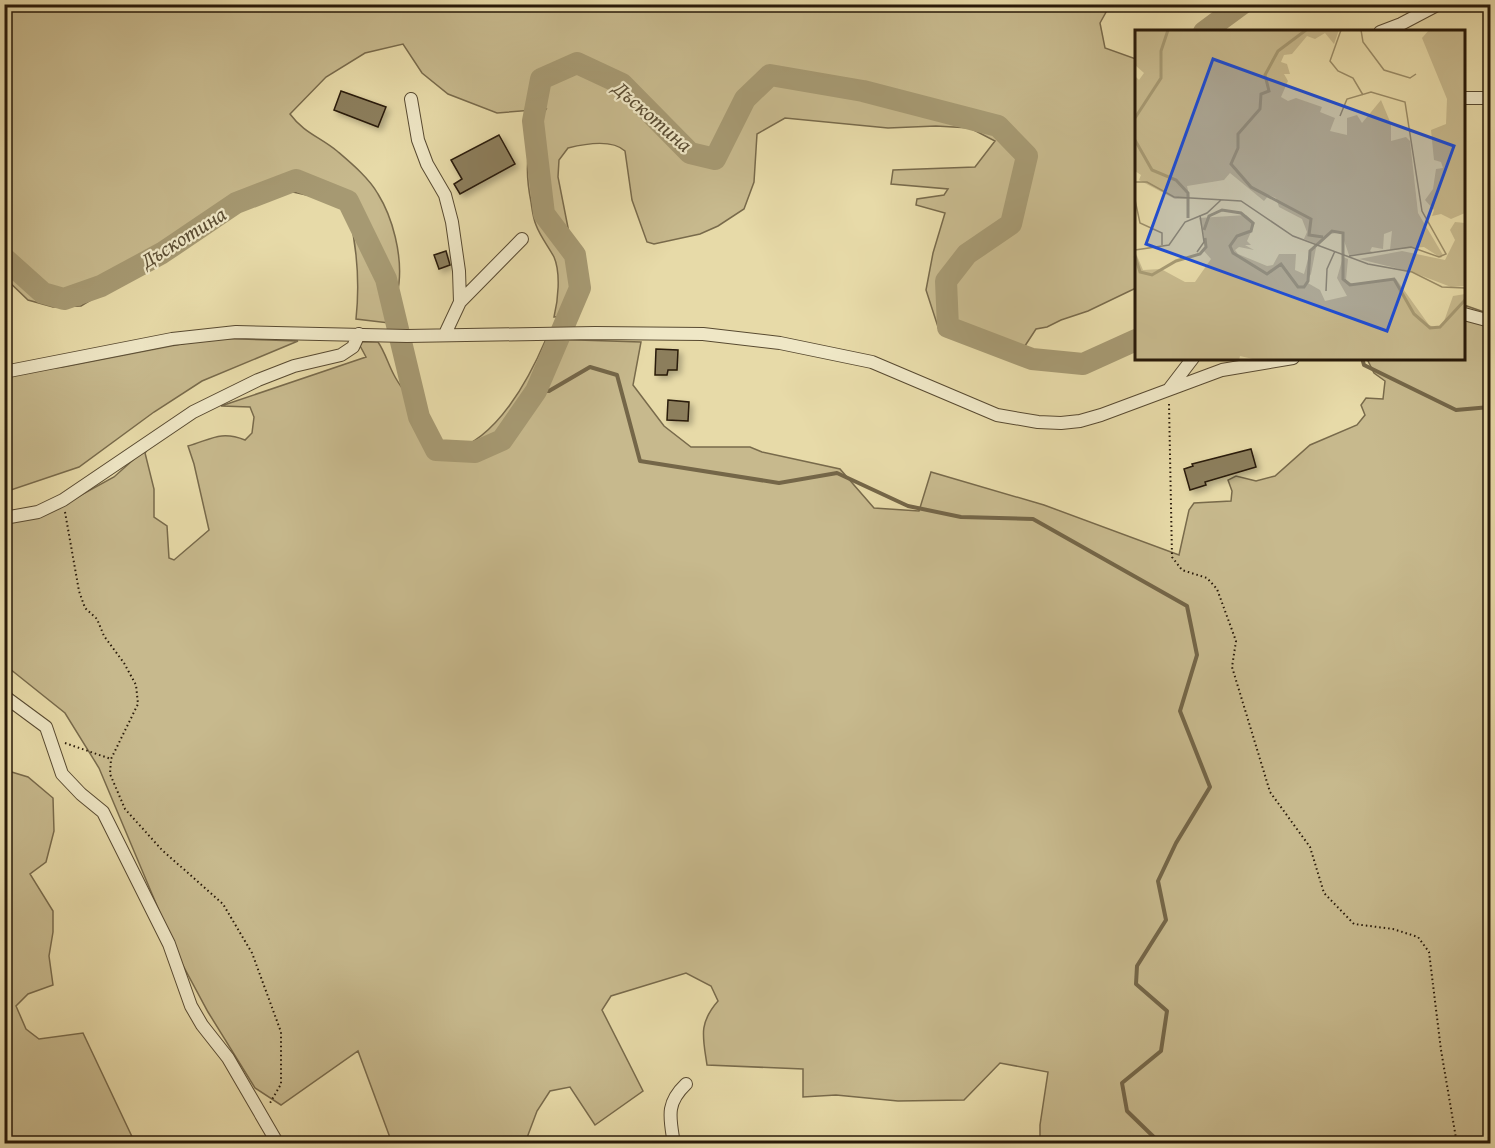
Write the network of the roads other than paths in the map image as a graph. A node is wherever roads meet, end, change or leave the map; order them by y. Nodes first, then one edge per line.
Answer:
1 (1439, 4) edge
2 (1402, 28) edge
3 (1465, 98) edge
4 (1491, 98) edge
5 (411, 99) dead end
6 (522, 239) dead end
7 (460, 302) junction
8 (1465, 314) edge
9 (1491, 321) edge
10 (359, 334) junction
11 (445, 334) junction
12 (1191, 360) edge
13 (1269, 360) edge
14 (1221, 364) edge
15 (4, 372) edge
16 (1169, 389) junction
17 (4, 518) edge
18 (4, 696) edge
19 (686, 1084) dead end
20 (278, 1143) edge
21 (674, 1143) edge

1 - 2 street
3 - 4 street
5 - 7 street
6 - 7 street
7 - 11 street
8 - 9 street
10 - 11 street
10 - 15 street
10 - 17 street
11 - 16 street
12 - 16 street
13 - 14 street
14 - 16 street
18 - 20 street
19 - 21 street

